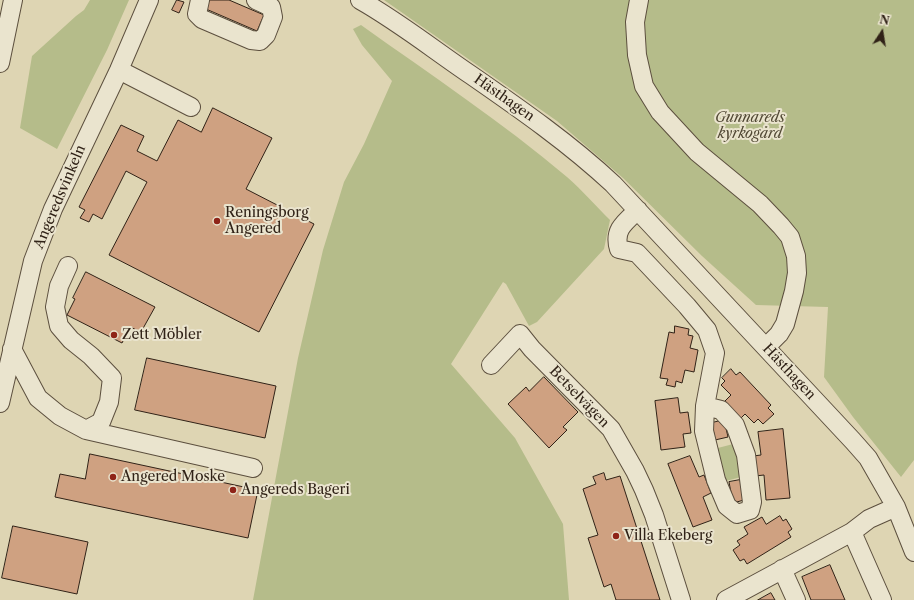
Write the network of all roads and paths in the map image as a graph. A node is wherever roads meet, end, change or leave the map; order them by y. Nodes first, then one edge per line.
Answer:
1 (13, 0) edge
2 (149, 0) edge
3 (200, 0) edge
4 (256, 0) edge
5 (360, 0) edge
6 (639, 0) edge
7 (0, 63) edge
8 (119, 70) junction
9 (191, 107) dead end
10 (638, 210) junction
11 (68, 266) dead end
12 (766, 347) junction
13 (12, 348) junction
14 (491, 365) dead end
15 (0, 403) edge
16 (705, 406) junction
17 (86, 430) junction
18 (253, 468) dead end
19 (896, 507) junction
20 (852, 532) junction
21 (914, 552) edge
22 (782, 569) junction
23 (680, 600) edge
24 (726, 600) edge
25 (796, 600) edge
26 (882, 600) edge

1 - 7 street
2 - 8 street, Angeredsvinkeln
3 - 4 street
5 - 10 street, Hästhagen
6 - 12 street
8 - 9 street
8 - 13 street, Angeredsvinkeln
10 - 12 street, Hästhagen
10 - 16 street
11 - 17 street
12 - 19 street, Hästhagen
13 - 15 street, Angeredsvinkeln
13 - 17 street
14 - 23 street, Betselvägen
16 - 16 street
17 - 18 street
19 - 20 street
19 - 21 street, Hästhagen
20 - 22 street
20 - 26 street
22 - 24 street
22 - 25 street

